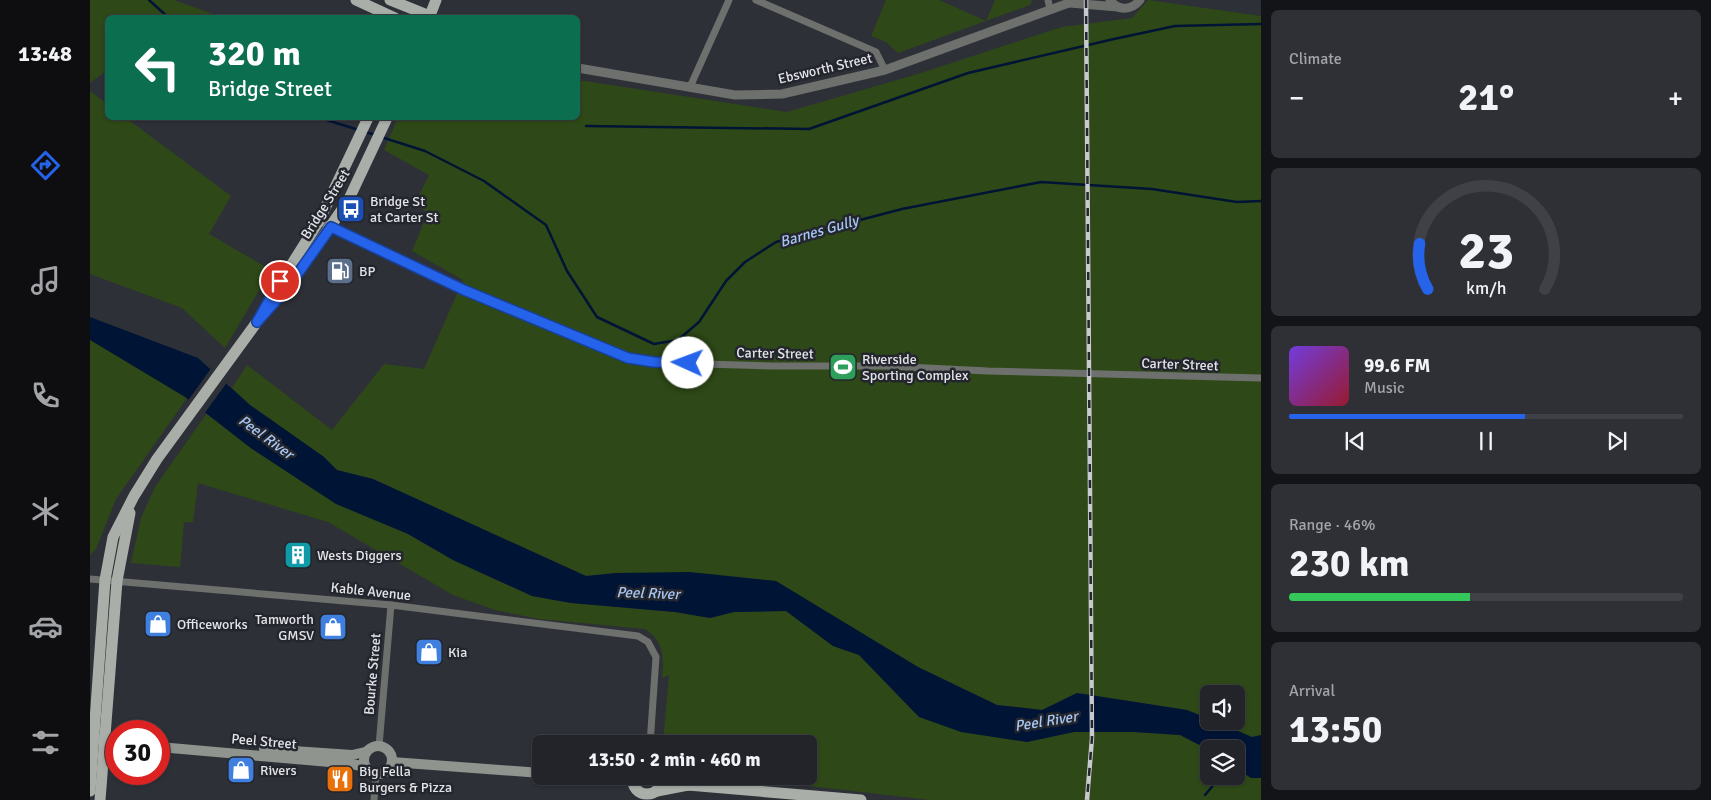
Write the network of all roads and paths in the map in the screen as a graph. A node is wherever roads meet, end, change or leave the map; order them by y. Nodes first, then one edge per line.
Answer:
1 (356, 0) edge
2 (390, 0) edge
3 (436, 0) edge
4 (729, 0) edge
5 (756, 0) edge
6 (1110, 0) edge
7 (1140, 1) edge
8 (1074, 2) edge
9 (1049, 4) edge
10 (1118, 7) junction
11 (417, 9) edge
12 (388, 15) edge
13 (431, 15) edge
14 (580, 68) edge
15 (884, 70) junction
16 (690, 87) junction
17 (367, 120) edge
18 (385, 120) edge
19 (319, 221) junction
20 (331, 227) junction
21 (257, 322) junction
22 (1261, 378) edge
23 (90, 579) edge
24 (111, 580) junction
25 (391, 605) junction
26 (651, 735) edge
27 (102, 739) edge
28 (170, 741) edge
29 (379, 746) junction
30 (170, 748) edge
31 (365, 752) junction
32 (392, 762) junction
33 (366, 767) junction
34 (532, 772) edge
35 (376, 774) junction
36 (635, 785) edge
37 (660, 785) edge
38 (688, 785) joint
39 (90, 791) edge
40 (650, 795) edge
41 (100, 800) edge
42 (374, 800) edge
43 (861, 800) edge

1 - 12 main road
2 - 11 main road
3 - 13 main road
4 - 16 street
5 - 15 street
6 - 10 street
7 - 10 street, Ebsworth Street
8 - 9 street, Ebsworth Street
8 - 10 street, Ebsworth Street
9 - 15 street, Ebsworth Street
14 - 16 street, Ebsworth Street
15 - 16 street, Ebsworth Street
17 - 19 main road, Bridge Street
18 - 20 main road, Bridge Street
19 - 20 street, Carter Street
19 - 21 main road, Bridge Street
20 - 21 main road, Bridge Street
20 - 22 street, Carter Street
21 - 24 main road, Bridge Street
23 - 24 street, Kable Avenue
24 - 25 street, Kable Avenue
24 - 27 main road, Bridge Street
25 - 26 street, Kable Avenue
25 - 29 street, Bourke Street
27 - 39 main road
27 - 41 main road
28 - 31 main road, Peel Street
29 - 31 main road
29 - 32 main road
30 - 33 main road, Peel Street
31 - 33 main road
32 - 34 main road
32 - 35 main road
33 - 35 main road
35 - 42 street
36 - 40 main road
37 - 40 main road
38 - 40 main road
38 - 43 main road

